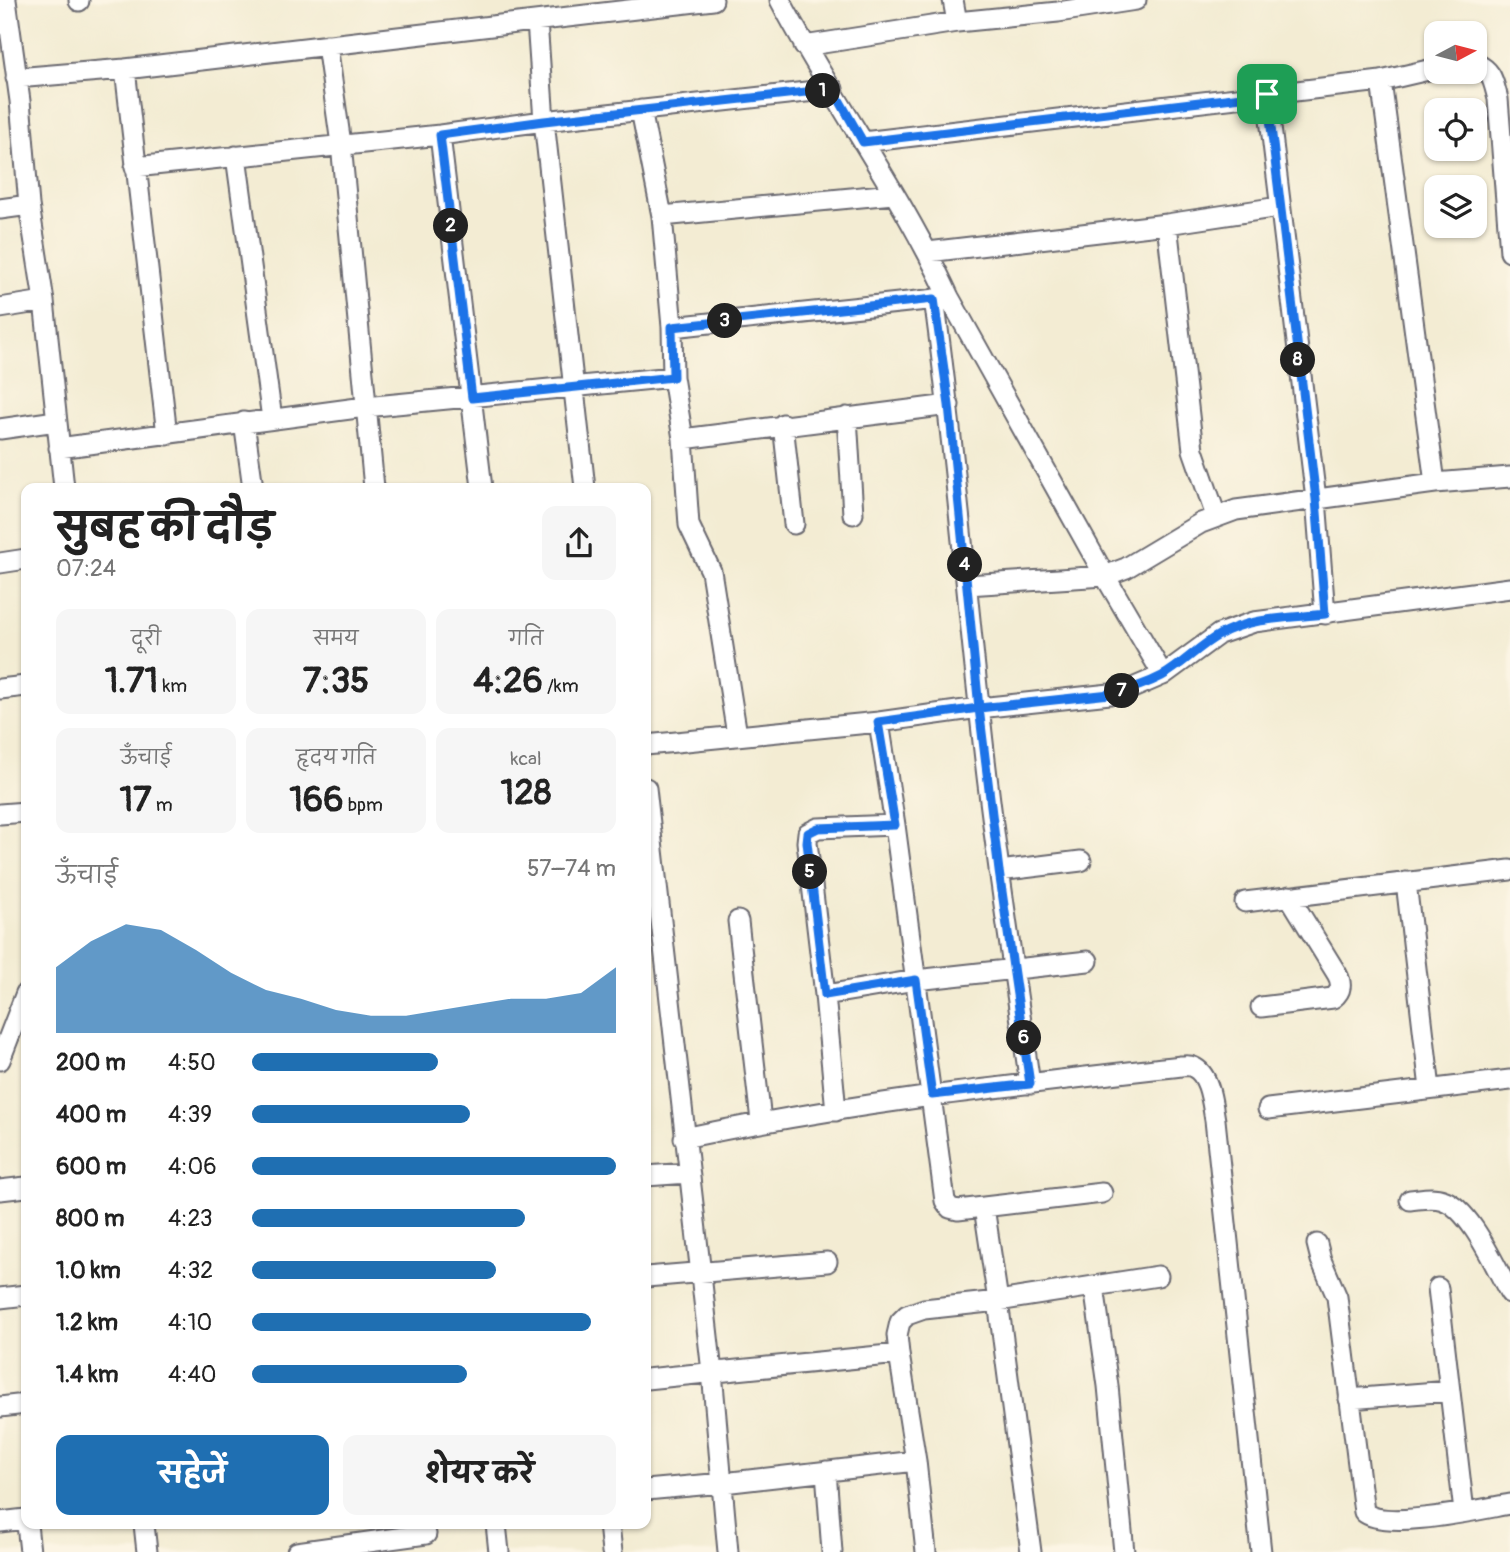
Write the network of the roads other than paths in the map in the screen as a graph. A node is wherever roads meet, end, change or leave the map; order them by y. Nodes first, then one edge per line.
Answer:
1 (713, 0) edge
2 (780, 0) edge
3 (953, 0) edge
4 (1136, 0) edge
5 (1057, 6) edge
6 (5, 8) edge
7 (537, 20) junction
8 (957, 22) junction
9 (327, 45) junction
10 (804, 46) junction
11 (125, 69) junction
12 (1424, 71) edge
13 (1488, 73) edge
14 (16, 78) junction
15 (1381, 81) junction
16 (833, 89) junction
17 (1267, 94) junction
18 (20, 101) junction
19 (0, 103) edge
20 (641, 110) junction
21 (544, 121) junction
22 (440, 135) junction
23 (863, 142) junction
24 (341, 144) junction
25 (236, 156) junction
26 (135, 167) junction
27 (1506, 176) edge
28 (893, 194) junction
29 (29, 205) junction
30 (1279, 207) junction
31 (0, 209) edge
32 (662, 216) junction
33 (1167, 223) junction
34 (928, 252) junction
35 (1510, 252) edge
36 (942, 298) junction
37 (44, 301) junction
38 (0, 308) edge
39 (672, 327) junction
40 (673, 377) junction
41 (573, 388) junction
42 (472, 398) junction
43 (949, 405) junction
44 (365, 407) junction
45 (847, 417) junction
46 (272, 418) junction
47 (56, 421) junction
48 (244, 422) junction
49 (783, 424) junction
50 (0, 429) edge
51 (167, 435) junction
52 (683, 439) junction
53 (59, 448) junction
54 (1510, 477) edge
55 (63, 483) edge
56 (252, 483) edge
57 (373, 483) edge
58 (481, 483) edge
59 (584, 483) edge
60 (1435, 483) junction
61 (1316, 499) junction
62 (853, 514) dead end
63 (1216, 516) junction
64 (794, 524) dead end
65 (21, 560) edge
66 (0, 563) edge
67 (1105, 576) junction
68 (967, 585) junction
69 (1510, 588) edge
70 (1325, 614) junction
71 (1163, 675) junction
72 (21, 687) edge
73 (0, 689) edge
74 (979, 708) junction
75 (878, 722) junction
76 (737, 735) junction
77 (651, 744) edge
78 (21, 812) edge
79 (0, 814) edge
80 (895, 825) junction
81 (1081, 861) dead end
82 (1510, 870) edge
83 (999, 871) junction
84 (1406, 882) junction
85 (651, 883) edge
86 (1289, 896) junction
87 (652, 902) edge
88 (1245, 902) dead end
89 (738, 921) dead end
90 (1088, 961) dead end
91 (1014, 968) junction
92 (916, 980) junction
93 (825, 995) junction
94 (21, 1006) edge
95 (1261, 1007) dead end
96 (0, 1060) edge
97 (1510, 1080) edge
98 (1030, 1084) junction
99 (1430, 1089) junction
100 (932, 1095) junction
101 (1268, 1109) dead end
102 (836, 1111) junction
103 (761, 1121) junction
104 (684, 1138) junction
105 (688, 1173) junction
106 (651, 1176) edge
107 (21, 1188) edge
108 (0, 1190) edge
109 (1102, 1193) dead end
110 (1410, 1200) dead end
111 (984, 1207) junction
112 (1317, 1244) dead end
113 (828, 1262) dead end
114 (700, 1273) junction
115 (1158, 1276) dead end
116 (651, 1277) edge
117 (1094, 1286) junction
118 (1438, 1288) dead end
119 (1510, 1293) edge
120 (21, 1296) edge
121 (0, 1298) edge
122 (998, 1301) junction
123 (899, 1354) junction
124 (712, 1372) junction
125 (651, 1378) edge
126 (1449, 1391) junction
127 (1349, 1399) junction
128 (21, 1405) edge
129 (0, 1407) edge
130 (916, 1461) junction
131 (826, 1471) junction
132 (723, 1483) junction
133 (651, 1490) edge
134 (1510, 1504) edge
135 (1464, 1512) junction
136 (21, 1520) edge
137 (0, 1522) edge
138 (28, 1529) edge
139 (145, 1529) edge
140 (497, 1529) edge
141 (610, 1529) edge
142 (427, 1537) edge
143 (30, 1552) edge
144 (147, 1552) edge
145 (298, 1552) edge
146 (499, 1552) edge
147 (612, 1552) edge
148 (728, 1552) edge
149 (832, 1552) edge
150 (926, 1552) edge
151 (1031, 1552) edge
152 (1124, 1552) edge
153 (1261, 1552) edge

1 - 7 street
2 - 10 street
3 - 8 street
4 - 5 street
5 - 8 street
6 - 14 street
7 - 9 street
7 - 21 street
8 - 10 street
9 - 11 street
9 - 24 street
10 - 16 street
11 - 14 street
11 - 26 street
12 - 15 street
13 - 27 street
14 - 18 street
15 - 17 street
15 - 60 street
16 - 20 street
16 - 23 street
17 - 23 street
17 - 30 street
18 - 19 street
18 - 29 street
20 - 21 street
20 - 32 street
21 - 22 street
21 - 41 street
22 - 24 street
22 - 42 street
23 - 28 street
24 - 25 street
24 - 44 street
25 - 26 street
25 - 46 street
26 - 51 street
27 - 35 street
28 - 32 street
28 - 34 street
29 - 31 street
29 - 37 street
30 - 33 street
30 - 61 street
32 - 39 street
33 - 34 street
33 - 63 street
34 - 36 street
36 - 39 street
36 - 43 street
36 - 67 street
37 - 38 street
37 - 47 street
39 - 40 street
40 - 41 street
40 - 52 street
41 - 42 street
41 - 59 street
42 - 44 street
42 - 58 street
43 - 45 street
43 - 68 street
44 - 46 street
44 - 57 street
45 - 49 street
45 - 62 street
46 - 48 street
47 - 50 street
47 - 53 street
48 - 51 street
48 - 56 street
49 - 52 street
49 - 64 street
51 - 53 street
52 - 76 street
53 - 55 street
54 - 60 street
60 - 61 street
61 - 63 street
61 - 70 street
63 - 67 street
65 - 66 street
67 - 68 street
67 - 71 street
68 - 74 street
69 - 70 street
70 - 71 street
71 - 74 street
72 - 73 street
74 - 75 street
74 - 83 street
75 - 76 street
75 - 80 street
76 - 77 street
78 - 79 street
80 - 92 street
80 - 93 street
81 - 83 street
82 - 84 street
83 - 91 street
84 - 86 street
84 - 99 street
85 - 87 street
86 - 88 street
86 - 95 street
87 - 104 street
89 - 103 street
90 - 91 street
91 - 92 street
91 - 98 street
92 - 93 street
92 - 100 street
93 - 102 street
94 - 96 street
97 - 99 street
98 - 100 street
98 - 153 street
99 - 101 street
100 - 102 street
100 - 111 street
102 - 103 street
103 - 104 street
104 - 105 street
105 - 106 street
105 - 114 street
107 - 108 street
109 - 111 street
110 - 119 street
111 - 122 street
112 - 127 street
113 - 114 street
114 - 116 street
114 - 124 street
115 - 117 street
117 - 122 street
117 - 152 street
118 - 126 street
120 - 121 street
122 - 123 street
122 - 151 street
123 - 124 street
123 - 130 street
124 - 125 street
124 - 132 street
126 - 127 street
126 - 135 street
127 - 135 street
128 - 129 street
130 - 131 street
130 - 150 street
131 - 132 street
131 - 149 street
132 - 133 street
132 - 148 street
134 - 135 street
136 - 137 street
138 - 143 street
139 - 144 street
140 - 146 street
141 - 147 street
142 - 145 street

